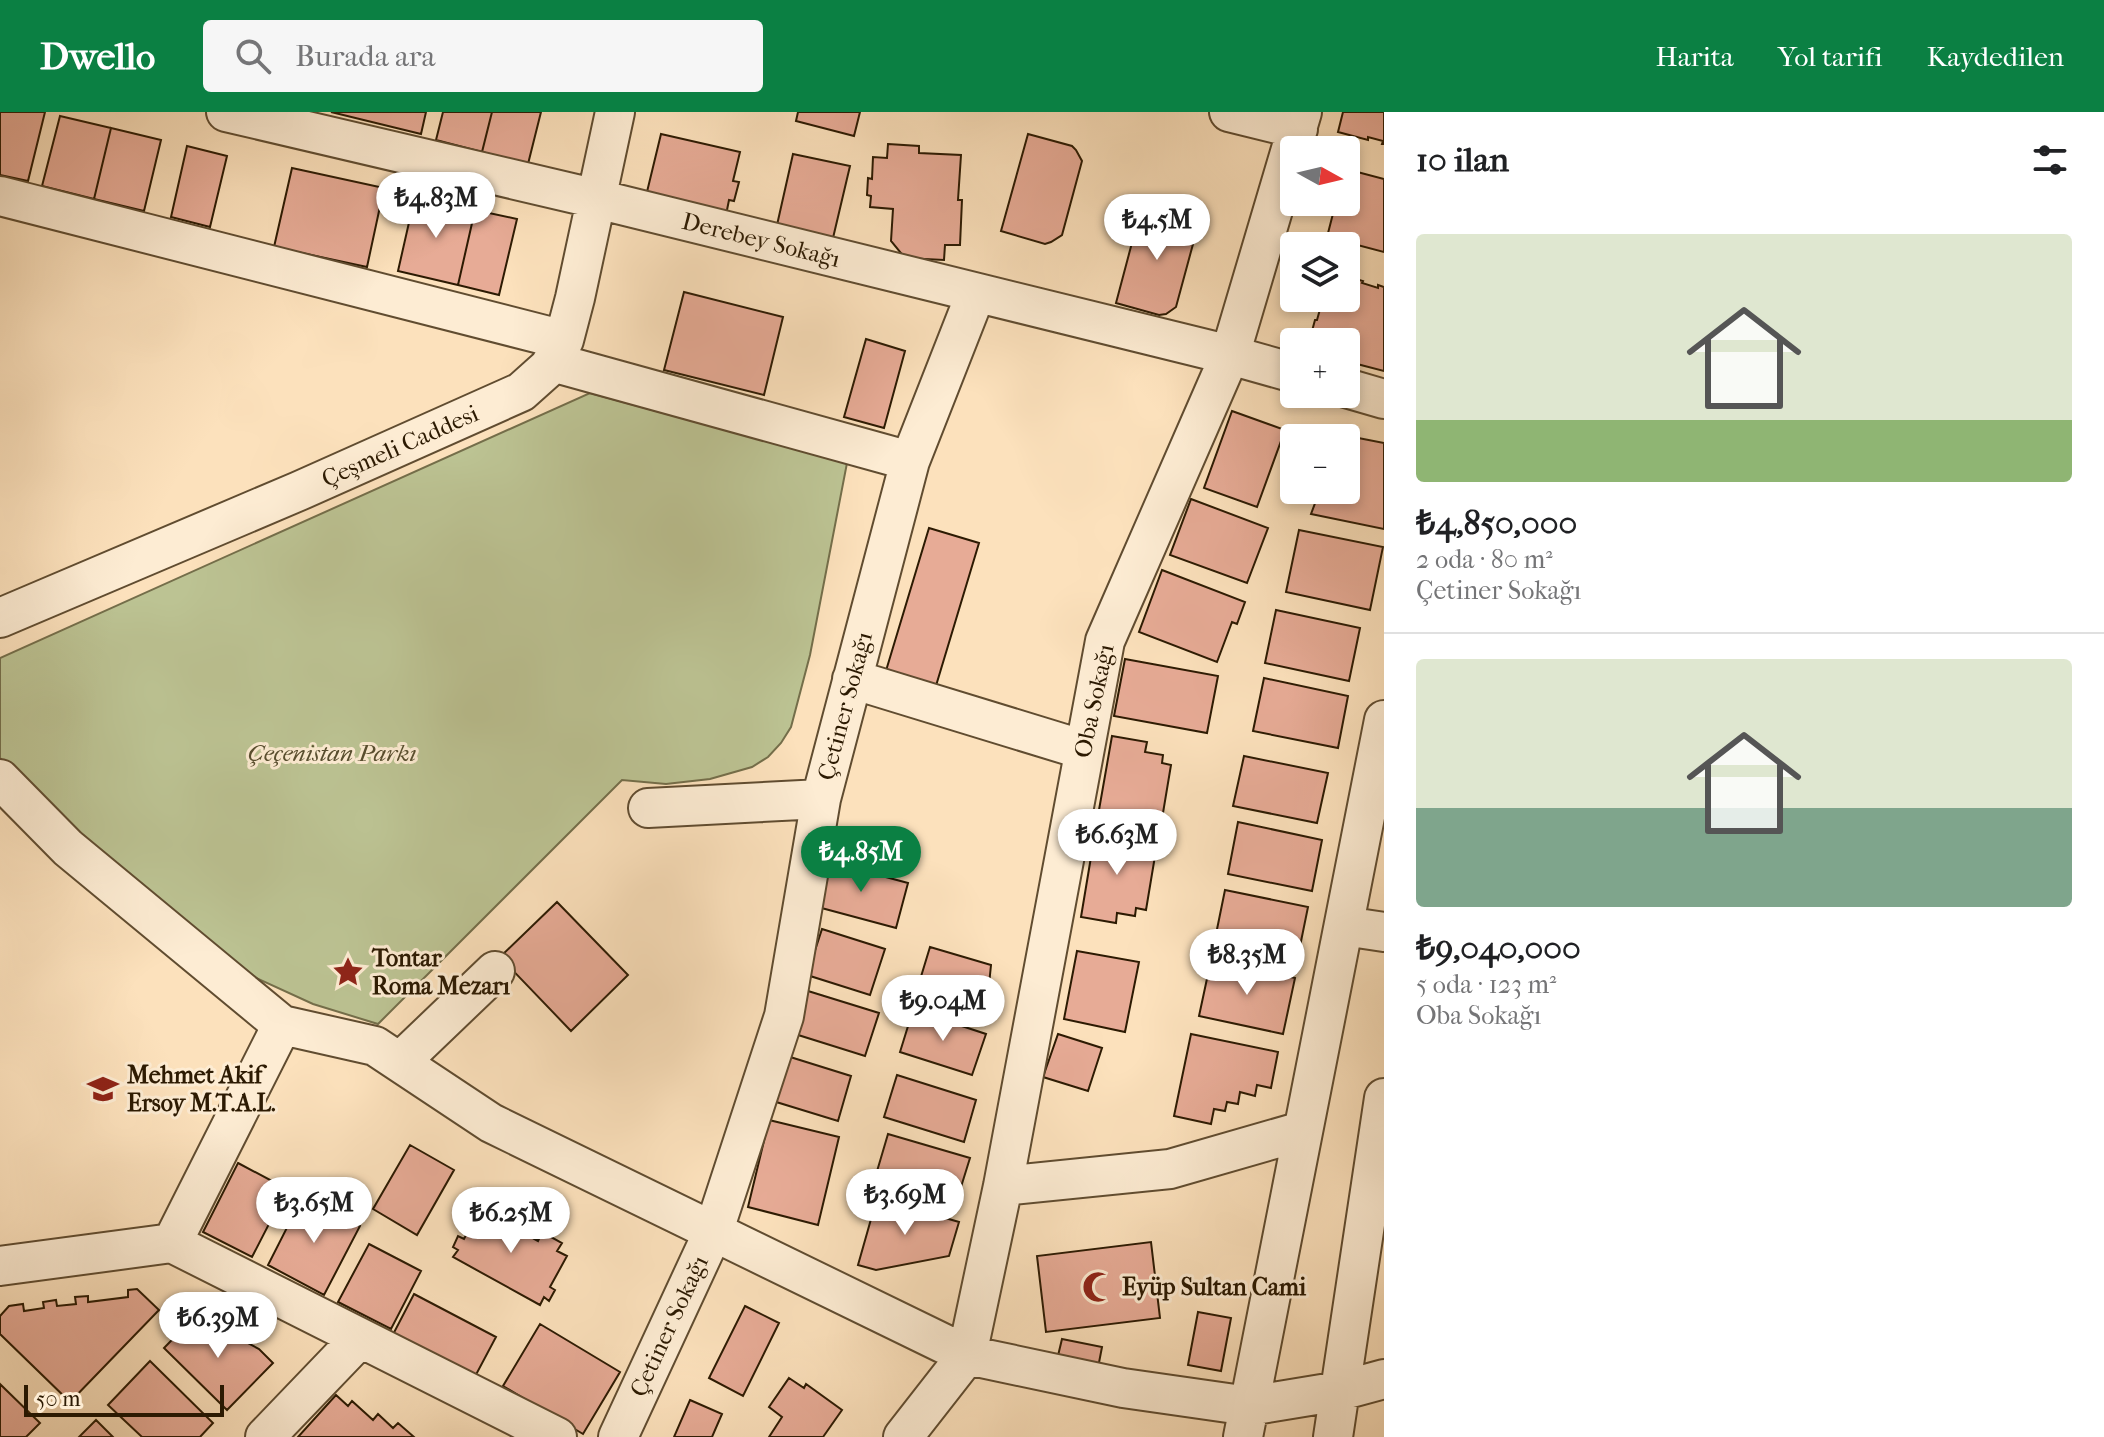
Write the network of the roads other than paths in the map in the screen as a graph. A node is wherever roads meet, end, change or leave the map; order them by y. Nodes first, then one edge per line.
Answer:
1 (226, 112) edge
2 (615, 112) edge
3 (1229, 112) edge
4 (1300, 121) edge
5 (0, 196) edge
6 (597, 199) junction
7 (976, 293) junction
8 (558, 351) junction
9 (1230, 355) junction
10 (1280, 369) edge
11 (1360, 392) edge
12 (1384, 399) edge
13 (910, 461) junction
14 (0, 618) edge
15 (852, 679) junction
16 (1384, 720) edge
17 (1084, 750) junction
18 (0, 779) edge
19 (821, 799) junction
20 (648, 808) dead end
21 (1344, 926) junction
22 (1384, 932) edge
23 (495, 971) dead end
24 (282, 1025) junction
25 (400, 1062) junction
26 (1384, 1098) edge
27 (1302, 1131) junction
28 (1003, 1186) junction
29 (714, 1230) junction
30 (172, 1243) junction
31 (0, 1266) edge
32 (360, 1338) junction
33 (967, 1355) junction
34 (1384, 1379) edge
35 (1340, 1391) junction
36 (1246, 1422) edge
37 (265, 1437) edge
38 (557, 1437) edge
39 (618, 1437) edge
40 (903, 1437) edge
41 (1333, 1437) edge

1 - 6 street, Derebey Sokağı
2 - 6 street
3 - 4 street
4 - 9 street, Oba Sokağı
5 - 8 street
6 - 7 street, Derebey Sokağı
6 - 8 street
7 - 9 street, Derebey Sokağı
7 - 13 street, Çetiner Sokağı
8 - 13 street
8 - 14 street, Çeşmeli Caddesi
9 - 10 street, Derebey Sokağı
9 - 17 street, Oba Sokağı
11 - 12 street
13 - 15 street, Çetiner Sokağı
15 - 17 street
15 - 19 street, Çetiner Sokağı
16 - 21 street
17 - 28 street, Oba Sokağı
18 - 24 street
19 - 20 street
19 - 29 street, Çetiner Sokağı
21 - 22 street
21 - 27 street
23 - 25 street
24 - 25 street
24 - 30 street
25 - 29 street
26 - 35 street
27 - 28 street
27 - 36 street
28 - 33 street, Oba Sokağı
29 - 33 street
29 - 39 street, Çetiner Sokağı
30 - 31 street
30 - 32 street
32 - 37 street
32 - 38 street
33 - 36 street
33 - 40 street, Oba Sokağı
34 - 35 street
35 - 36 street
35 - 41 street

